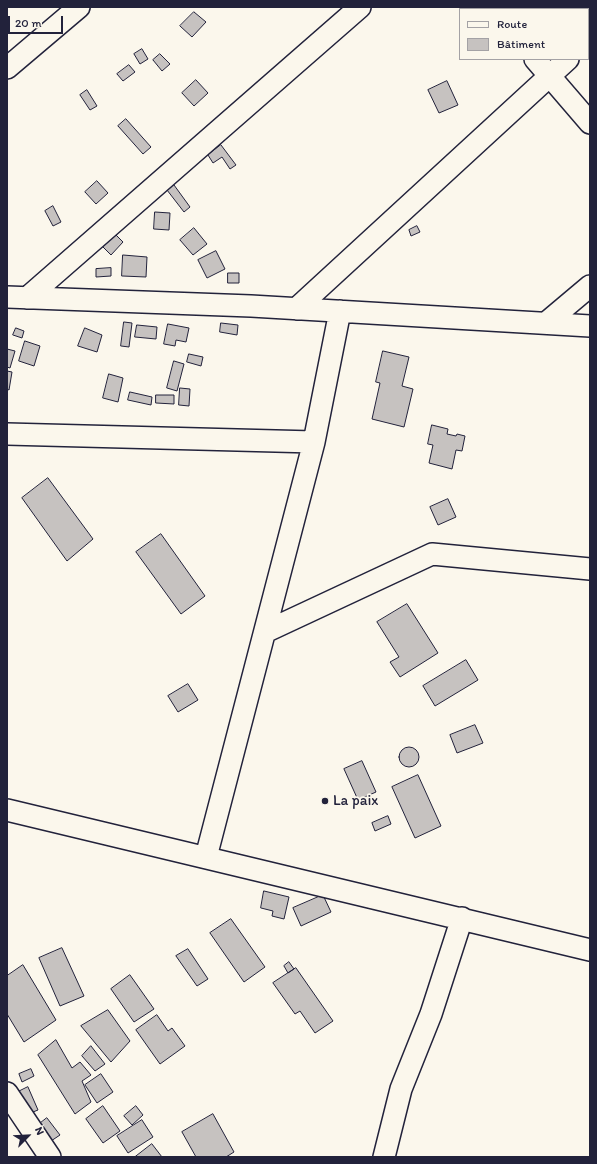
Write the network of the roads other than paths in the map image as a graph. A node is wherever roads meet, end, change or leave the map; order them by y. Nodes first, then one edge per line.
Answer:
1 (79, 7) edge
2 (360, 7) edge
3 (536, 60) edge
4 (567, 60) edge
5 (7, 68) edge
6 (548, 75) junction
7 (590, 123) edge
8 (590, 286) edge
9 (17, 298) edge
10 (296, 309) junction
11 (340, 311) junction
12 (546, 323) junction
13 (590, 326) edge
14 (7, 434) edge
15 (314, 442) junction
16 (590, 569) edge
17 (265, 632) junction
18 (7, 810) edge
19 (206, 857) junction
20 (462, 918) junction
21 (589, 947) edge
22 (7, 1093) edge
23 (50, 1157) edge
24 (384, 1157) edge

1 - 5 street
2 - 9 street
3 - 6 street
4 - 6 street
6 - 7 street
6 - 10 street
8 - 12 street
9 - 10 street
10 - 11 street
11 - 12 street
11 - 15 street
12 - 13 street
14 - 15 street
15 - 17 street
16 - 17 street
17 - 19 street
18 - 19 street
19 - 20 street
20 - 21 street
20 - 24 street
22 - 23 street

